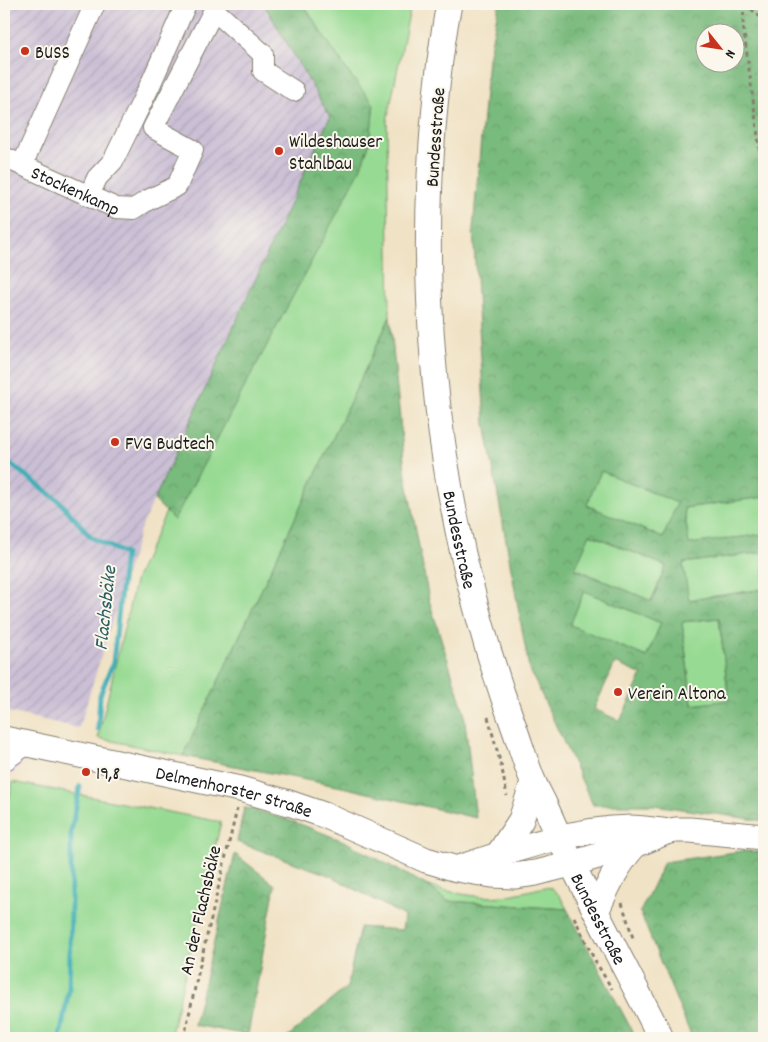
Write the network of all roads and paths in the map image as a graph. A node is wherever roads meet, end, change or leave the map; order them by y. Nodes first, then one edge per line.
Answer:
1 (95, 4) edge
2 (186, 4) edge
3 (449, 4) edge
4 (745, 4) edge
5 (764, 20) edge
6 (294, 91) dead end
7 (4, 157) edge
8 (22, 165) junction
9 (764, 192) edge
10 (89, 196) junction
11 (15, 741) edge
12 (4, 761) edge
13 (534, 782) junction
14 (240, 789) junction
15 (666, 832) junction
16 (764, 837) edge
17 (559, 838) junction
18 (635, 845) junction
19 (498, 855) junction
20 (571, 864) junction
21 (457, 869) junction
22 (596, 912) junction
23 (184, 1038) edge
24 (661, 1038) edge

1 - 8 street
2 - 10 street
3 - 13 main road, Bundesstraße
4 - 5 path
4 - 9 path
6 - 10 street, Stockenkamp
7 - 8 street, Stockenkamp
8 - 10 street, Stockenkamp
11 - 12 street
11 - 14 main road, Delmenhorster Straße
13 - 17 main road, Bundesstraße
13 - 19 main road
14 - 21 main road, Delmenhorster Straße
14 - 23 path, An der Flachsbäke
15 - 16 main road
15 - 17 main road
15 - 18 main road, Delmenhorster Straße
17 - 19 main road
17 - 20 main road, Bundesstraße
18 - 20 main road, Delmenhorster Straße
18 - 22 main road
19 - 21 main road
20 - 21 main road, Delmenhorster Straße
20 - 22 main road, Bundesstraße
22 - 24 main road, Bundesstraße

